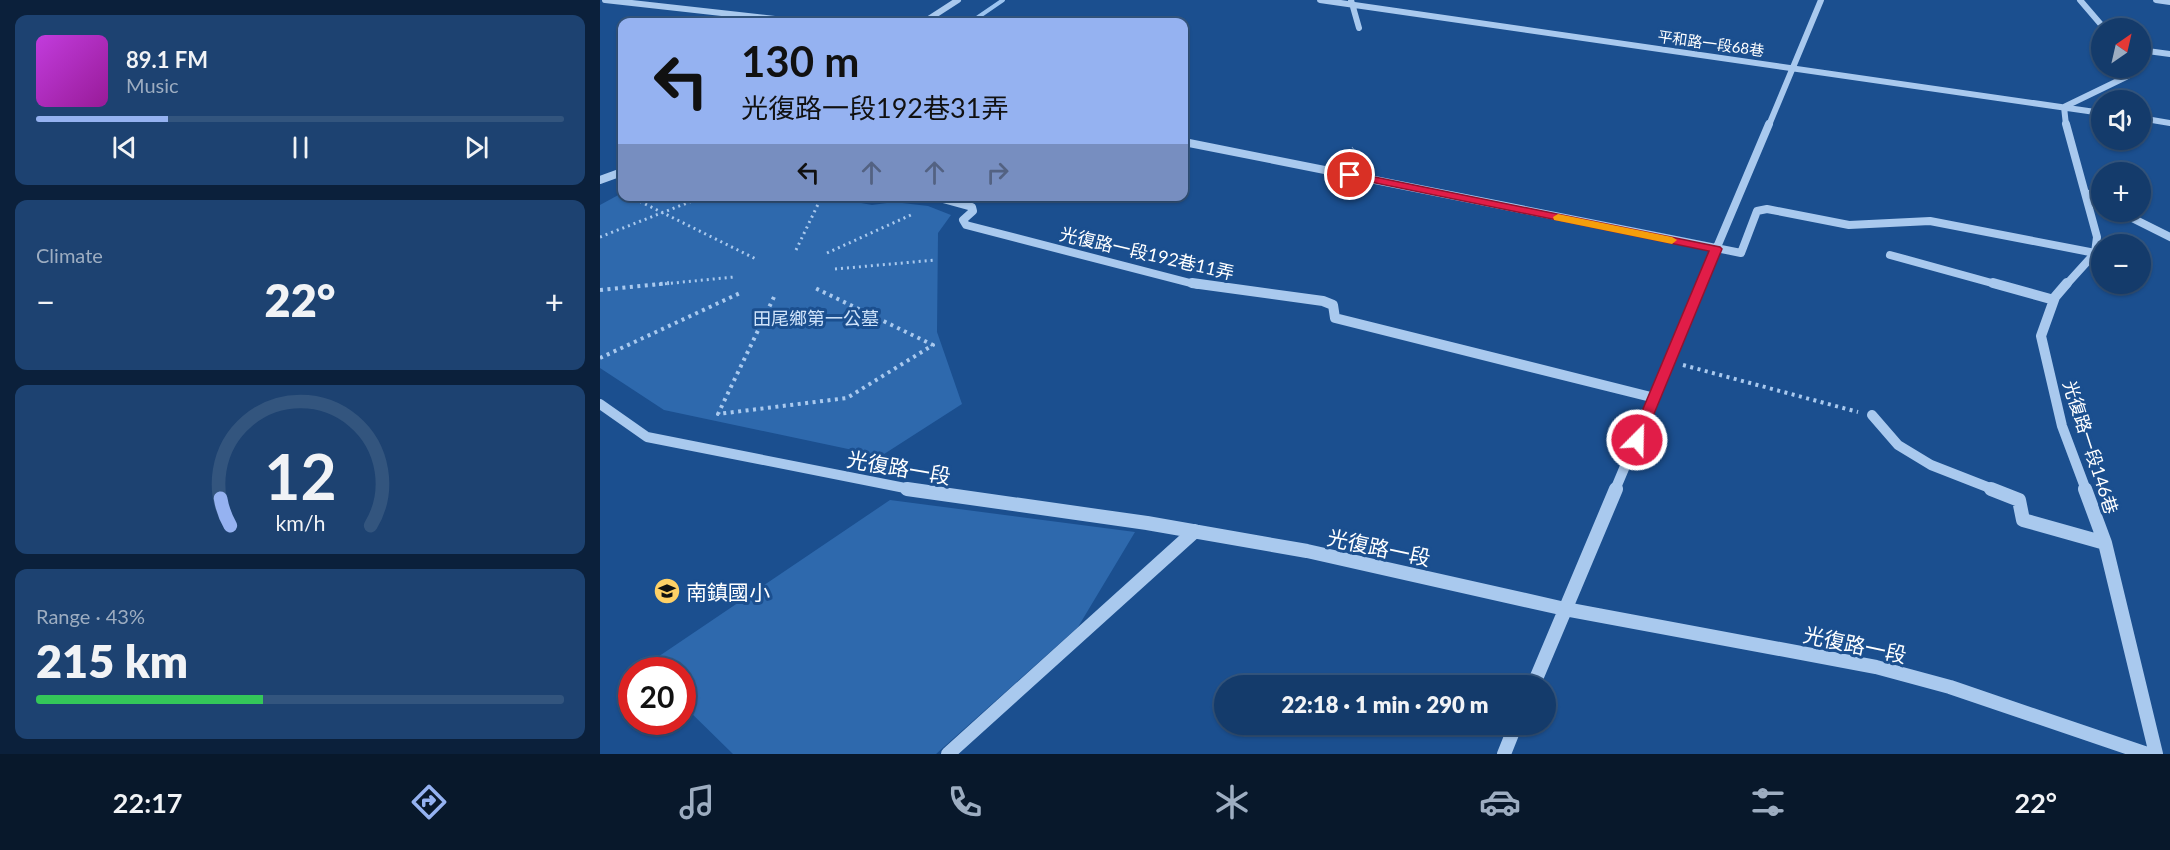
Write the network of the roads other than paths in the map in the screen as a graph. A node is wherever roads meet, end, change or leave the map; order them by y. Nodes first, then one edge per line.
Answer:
1 (605, 0) edge
2 (958, 0) edge
3 (1320, 0) edge
4 (1821, 0) edge
5 (2080, 0) edge
6 (2156, 0) edge
7 (2170, 2) edge
8 (1353, 3) edge
9 (765, 18) edge
10 (930, 18) edge
11 (2095, 18) edge
12 (1359, 28) dead end
13 (2151, 51) edge
14 (2170, 54) edge
15 (1790, 68) junction
16 (2125, 78) edge
17 (2064, 107) junction
18 (2091, 111) edge
19 (2151, 120) edge
20 (2170, 123) edge
21 (1188, 142) edge
22 (618, 173) edge
23 (600, 180) edge
24 (2086, 193) junction
25 (2091, 196) edge
26 (950, 201) edge
27 (2140, 222) edge
28 (2096, 234) edge
29 (2170, 237) edge
30 (1716, 249) junction
31 (2091, 252) edge
32 (1890, 255) dead end
33 (2091, 258) edge
34 (2054, 300) junction
35 (1655, 398) junction
36 (600, 404) edge
37 (1872, 416) road end
38 (1195, 531) junction
39 (2105, 543) junction
40 (1565, 609) junction
41 (1538, 675) edge
42 (1512, 735) edge
43 (948, 754) edge
44 (1504, 754) edge
45 (2147, 754) edge
46 (2156, 754) edge

1 - 9 street
2 - 10 street
3 - 8 street, 平和路一段68巷
4 - 15 street
5 - 11 street
6 - 7 street
8 - 12 street
8 - 15 street, 平和路一段68巷
13 - 14 street
15 - 17 street, 平和路一段68巷
15 - 30 street
16 - 17 street
17 - 18 street, 平和路一段68巷
17 - 24 street
19 - 20 street
21 - 30 street
22 - 23 street
24 - 25 street
24 - 28 street
26 - 35 street, 光復路一段192巷11弄
27 - 29 street
30 - 31 street
30 - 35 street
32 - 34 street
33 - 34 street, 光復路一段146巷
34 - 39 street, 光復路一段146巷
35 - 40 street
36 - 38 street, 光復路一段
37 - 39 street
38 - 40 street, 光復路一段
38 - 43 street
39 - 46 street, 光復路一段146巷
40 - 41 street
40 - 45 street, 光復路一段
42 - 44 street

